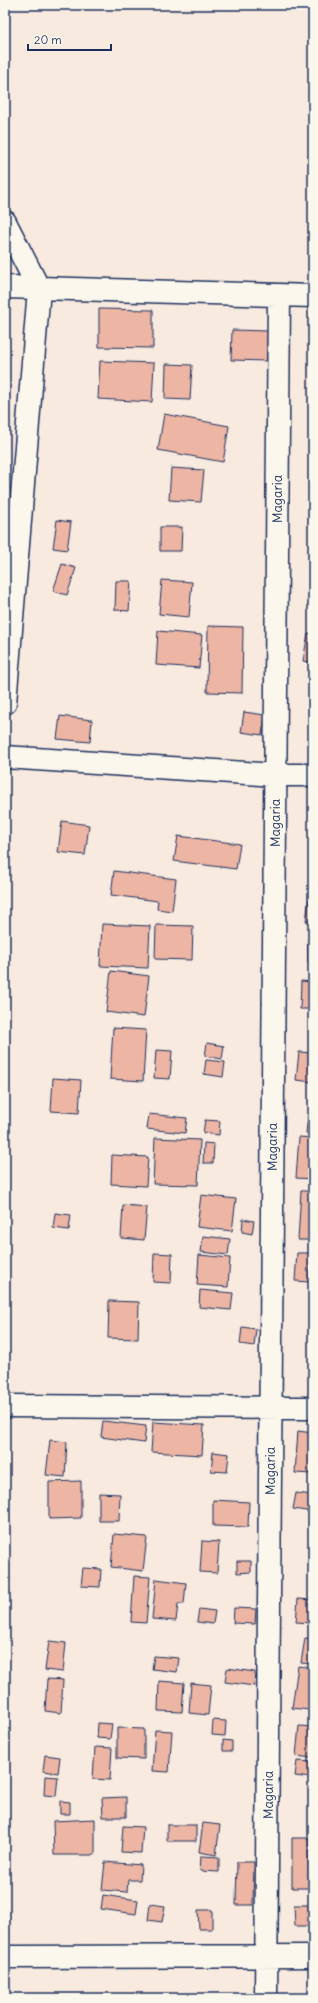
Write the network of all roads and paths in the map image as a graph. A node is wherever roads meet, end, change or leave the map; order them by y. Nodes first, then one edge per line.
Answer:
1 (5, 222) edge
2 (5, 288) edge
3 (39, 289) junction
4 (279, 295) junction
5 (313, 296) edge
6 (5, 703) edge
7 (5, 757) edge
8 (276, 775) junction
9 (313, 775) edge
10 (5, 1406) edge
11 (270, 1408) junction
12 (313, 1408) edge
13 (266, 1956) junction
14 (313, 1956) edge
15 (5, 1957) edge
16 (266, 1998) edge

1 - 3 street
2 - 3 street
3 - 4 street
3 - 6 street
4 - 5 street
4 - 8 street, Magaria
7 - 8 street
8 - 9 street
8 - 11 street, Magaria
10 - 11 street
11 - 12 street
11 - 13 street, Magaria
13 - 14 street
13 - 15 street
13 - 16 street, Magaria

